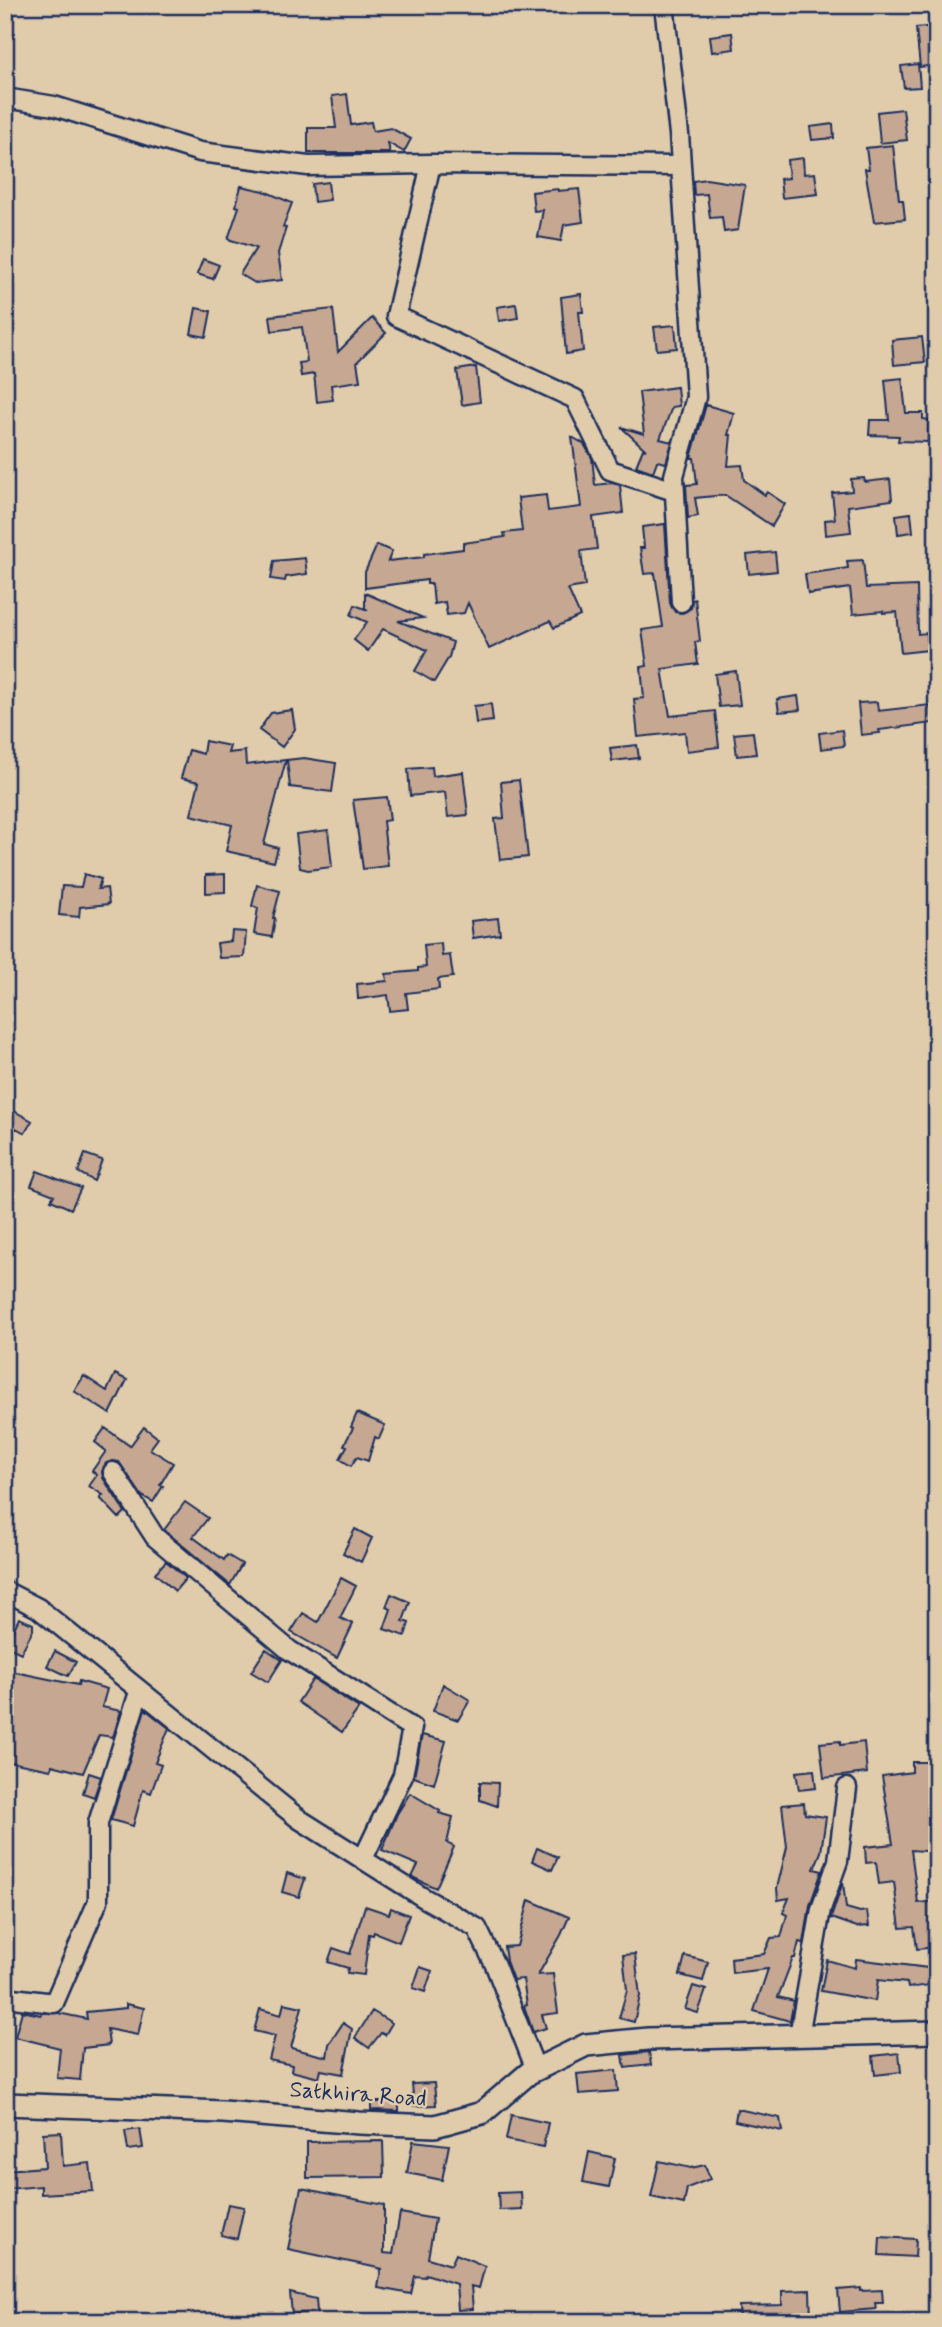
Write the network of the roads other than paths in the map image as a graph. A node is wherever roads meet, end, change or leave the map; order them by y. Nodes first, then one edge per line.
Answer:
1 (664, 5) edge
2 (5, 98) edge
3 (431, 163) junction
4 (681, 166) junction
5 (674, 491) junction
6 (681, 602) dead end
7 (113, 1472) dead end
8 (5, 1591) edge
9 (139, 1692) junction
10 (848, 1788) dead end
11 (363, 1859) junction
12 (5, 1997) edge
13 (937, 2032) edge
14 (799, 2036) junction
15 (536, 2070) junction
16 (5, 2104) edge

1 - 4 street
2 - 3 street
3 - 4 street
3 - 5 street
4 - 5 street
5 - 6 street
7 - 11 street
8 - 9 street
9 - 11 street
9 - 12 street
10 - 14 street
11 - 15 street
13 - 14 main road, Satkhira Road
14 - 15 main road, Satkhira Road
15 - 16 main road, Satkhira Road

